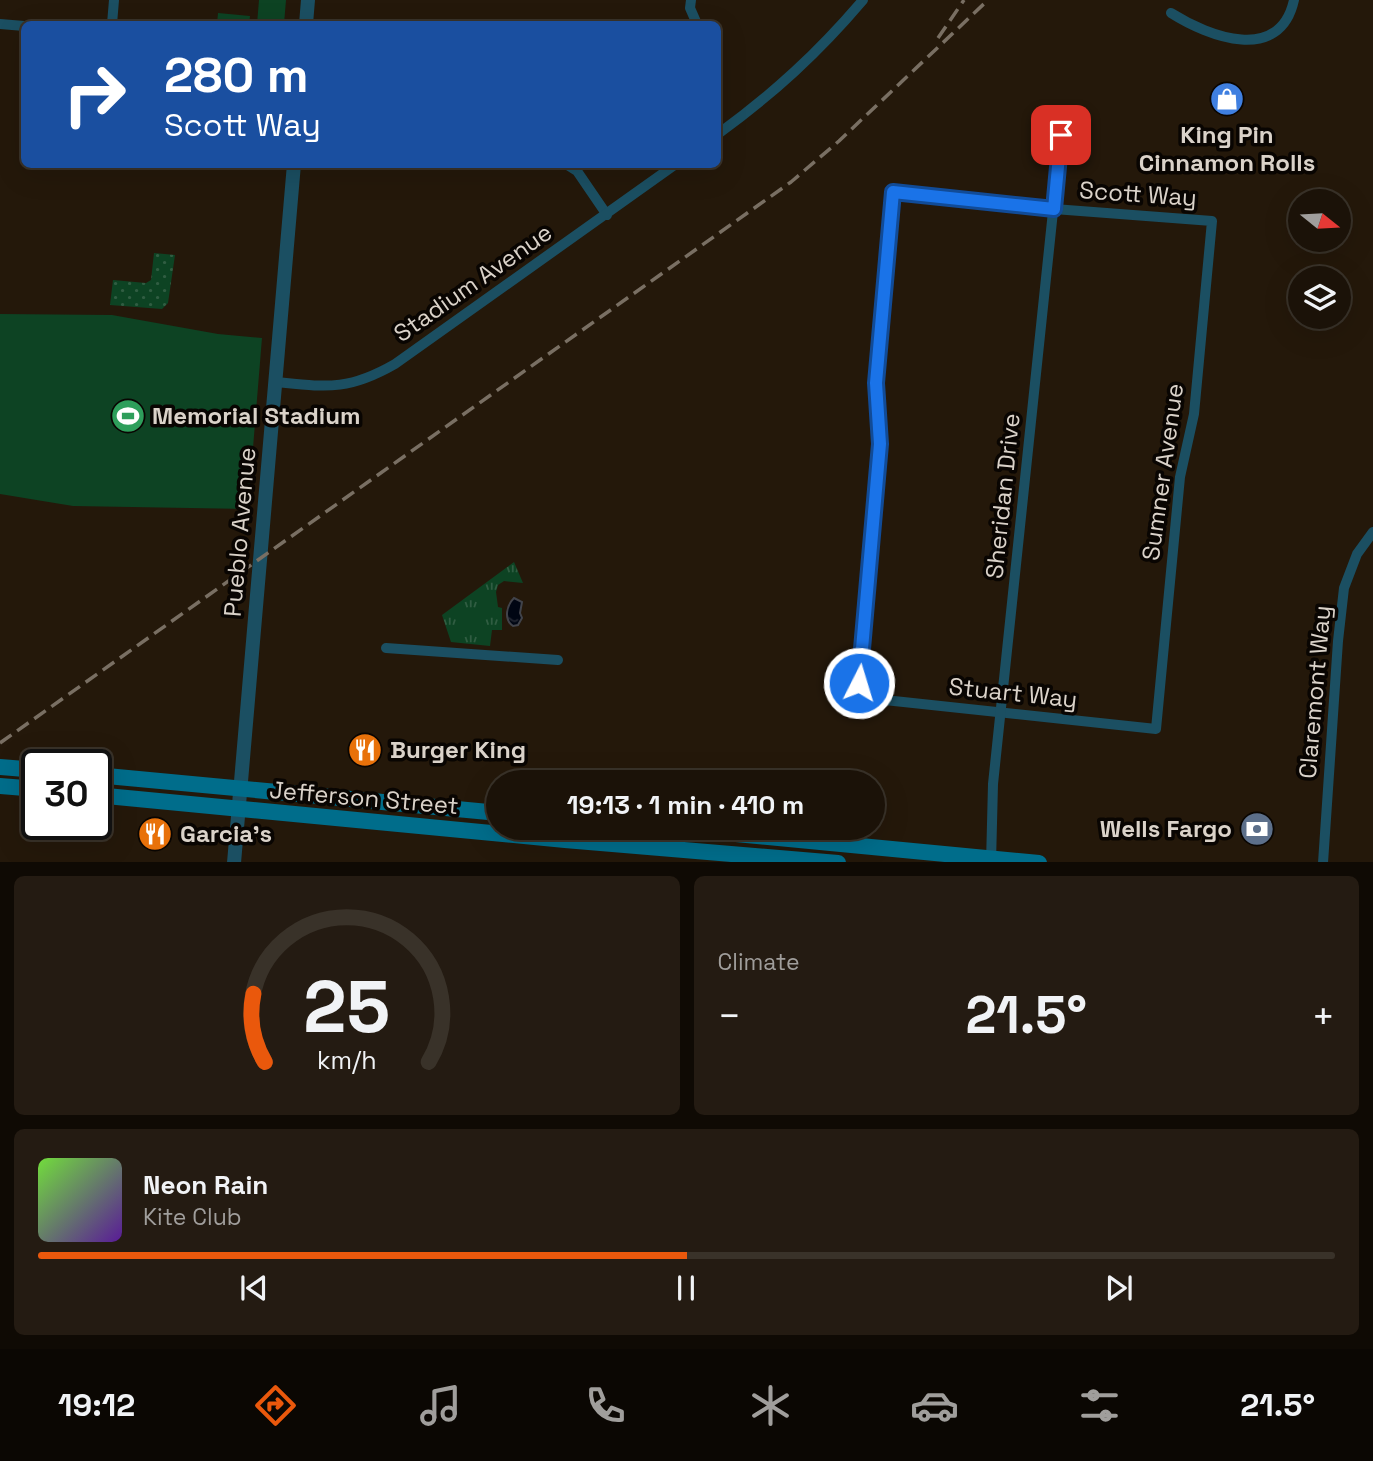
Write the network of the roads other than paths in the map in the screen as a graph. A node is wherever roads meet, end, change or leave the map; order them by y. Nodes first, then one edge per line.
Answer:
1 (114, 0) edge
2 (308, 0) edge
3 (691, 0) edge
4 (863, 0) edge
5 (1294, 0) edge
6 (1171, 13) dead end
7 (112, 21) edge
8 (306, 21) edge
9 (696, 21) edge
10 (0, 24) edge
11 (21, 26) edge
12 (721, 132) edge
13 (1061, 135) dead end
14 (294, 168) edge
15 (572, 168) edge
16 (671, 168) edge
17 (1054, 209) junction
18 (607, 215) junction
19 (1212, 221) joint
20 (275, 382) junction
21 (1373, 533) edge
22 (386, 648) dead end
23 (558, 660) dead end
24 (866, 698) joint
25 (1001, 713) junction
26 (1156, 729) joint
27 (0, 767) edge
28 (21, 769) edge
29 (112, 776) edge
30 (0, 786) edge
31 (21, 788) edge
32 (240, 788) junction
33 (112, 797) edge
34 (238, 810) junction
35 (486, 812) edge
36 (792, 840) edge
37 (991, 860) edge
38 (234, 862) edge
39 (827, 862) edge
40 (1024, 862) edge
41 (1323, 862) edge

1 - 7 street
2 - 8 street
3 - 9 street
4 - 12 street
5 - 6 street
10 - 11 street
13 - 17 street, Sheridan Drive
14 - 20 street, Pueblo Avenue
15 - 18 street
16 - 18 street, Stadium Avenue
17 - 19 street, Scott Way
17 - 24 street, Scott Way
17 - 25 street, Sheridan Drive
18 - 20 street, Stadium Avenue
19 - 26 street, Sumner Avenue
20 - 32 street, Pueblo Avenue
21 - 41 street, Claremont Way
22 - 23 street
24 - 25 street, Stuart Way
25 - 26 street, Stuart Way
25 - 37 street, Sheridan Drive
27 - 28 main road
29 - 32 main road, Jefferson Street
30 - 31 main road
32 - 34 street, Pueblo Avenue
32 - 35 main road, Jefferson Street
33 - 34 main road, Jefferson Street
34 - 38 street, Pueblo Avenue
34 - 39 main road, Jefferson Street
36 - 37 main road
37 - 40 main road

